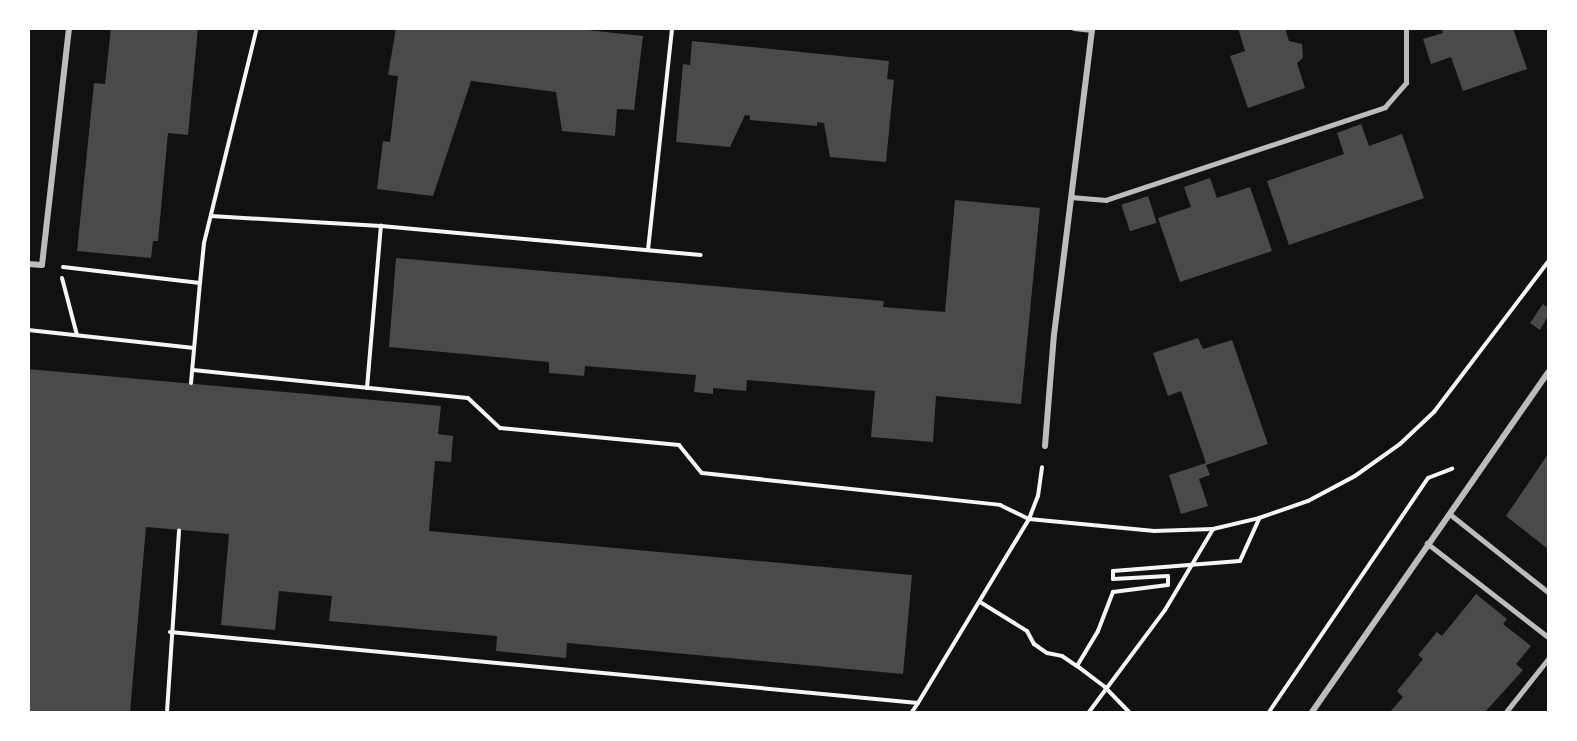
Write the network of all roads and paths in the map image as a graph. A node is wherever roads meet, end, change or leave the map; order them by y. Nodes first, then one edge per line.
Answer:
1 (69, 28) edge
2 (257, 28) edge
3 (672, 28) edge
4 (1074, 28) edge
5 (1406, 28) edge
6 (1092, 29) edge
7 (1071, 197) junction
8 (211, 216) junction
9 (381, 226) junction
10 (648, 250) junction
11 (701, 255) dead end
12 (1548, 262) edge
13 (28, 264) edge
14 (42, 265) junction
15 (62, 278) dead end
16 (200, 283) junction
17 (28, 330) edge
18 (77, 335) junction
19 (194, 348) junction
20 (193, 370) junction
21 (1548, 374) edge
22 (191, 383) dead end
23 (367, 388) junction
24 (1045, 446) joint
25 (1459, 467) dead end
26 (1449, 513) junction
27 (1259, 518) junction
28 (1029, 519) junction
29 (1213, 529) junction
30 (179, 530) dead end
31 (1427, 543) junction
32 (1190, 565) junction
33 (1548, 592) edge
34 (980, 602) junction
35 (170, 632) junction
36 (1548, 637) edge
37 (1548, 659) edge
38 (1077, 666) junction
39 (1106, 687) junction
40 (918, 703) junction
41 (167, 712) edge
42 (912, 712) edge
43 (1089, 712) edge
44 (1129, 712) edge
45 (1269, 712) edge
46 (1312, 712) edge
47 (1506, 712) edge

1 - 14 street
2 - 8 path
3 - 10 path
4 - 6 lane
5 - 7 lane
6 - 7 street
7 - 24 street
8 - 9 path
8 - 16 path
9 - 10 path
9 - 23 path
10 - 11 path
12 - 27 path
13 - 14 street
14 - 16 path
15 - 18 path
16 - 19 path
17 - 18 path
18 - 19 path
19 - 20 path
20 - 22 path
20 - 23 path
21 - 26 street
23 - 28 path
24 - 28 path
25 - 45 path
26 - 31 street
26 - 33 lane
27 - 29 path
27 - 32 path
28 - 29 path
28 - 34 path
29 - 32 path
30 - 35 path
31 - 36 lane
31 - 46 street
32 - 38 path
32 - 39 path
34 - 38 path
34 - 40 path
35 - 40 path
35 - 41 path
37 - 47 lane
38 - 39 path
39 - 43 path
39 - 44 path
40 - 42 path

